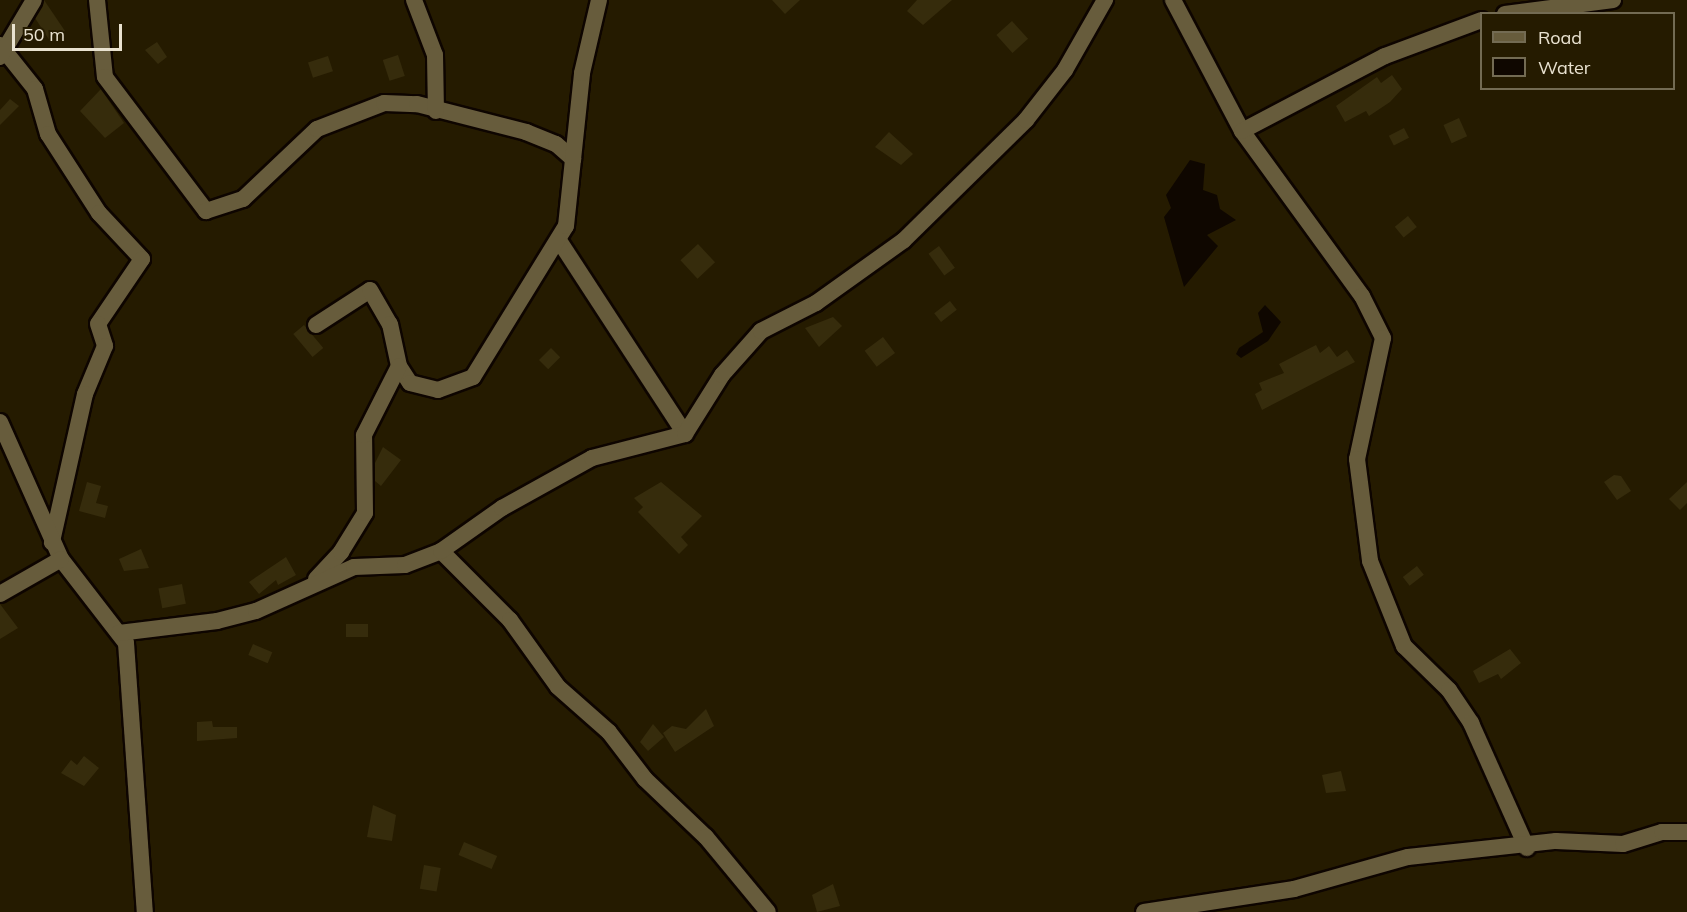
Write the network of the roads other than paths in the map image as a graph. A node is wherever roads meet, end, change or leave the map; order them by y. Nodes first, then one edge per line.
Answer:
1 (34, 0) edge
2 (97, 0) edge
3 (414, 0) edge
4 (599, 0) edge
5 (1106, 0) edge
6 (1173, 0) edge
7 (1613, 0) edge
8 (1520, 12) edge
9 (1480, 22) edge
10 (1, 50) edge
11 (436, 111) junction
12 (1242, 131) junction
13 (573, 159) junction
14 (560, 242) junction
15 (316, 325) dead end
16 (399, 366) junction
17 (0, 422) edge
18 (685, 434) junction
19 (52, 542) junction
20 (441, 550) junction
21 (61, 559) junction
22 (303, 589) junction
23 (0, 594) edge
24 (119, 633) junction
25 (1687, 832) edge
26 (1527, 848) junction
27 (145, 912) edge
28 (768, 912) edge
29 (1144, 912) edge

1 - 10 street
2 - 11 street
3 - 11 street
4 - 13 street
5 - 18 street
6 - 12 street
7 - 8 street
9 - 12 street
10 - 19 street
11 - 13 street
12 - 26 street
13 - 14 street
14 - 16 street
14 - 18 street
15 - 16 street
16 - 22 street
17 - 19 street
18 - 20 street
19 - 21 street
20 - 22 street
20 - 28 street
21 - 23 street
21 - 24 street
22 - 24 street
24 - 27 street
25 - 26 street
26 - 29 street

